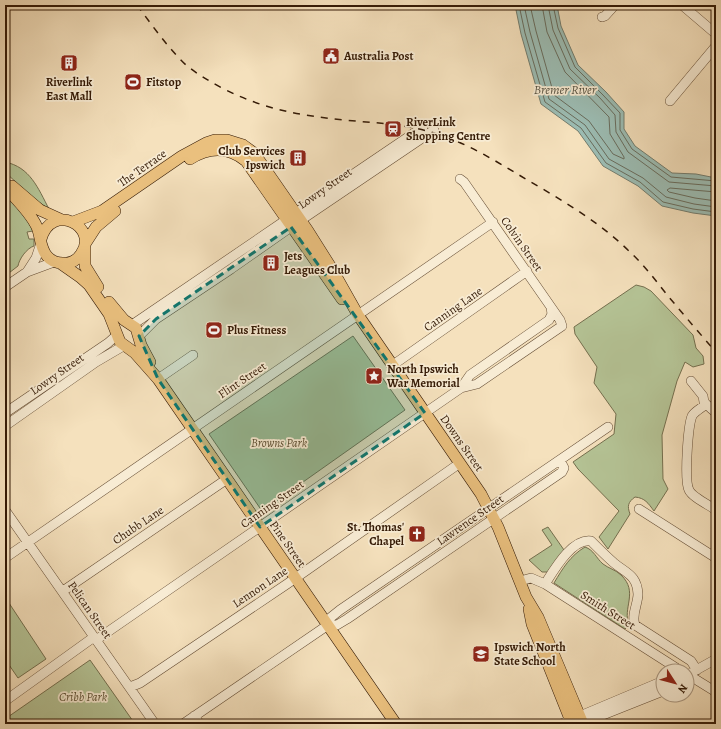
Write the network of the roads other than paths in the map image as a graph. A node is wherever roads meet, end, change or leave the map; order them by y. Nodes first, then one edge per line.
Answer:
1 (615, 5) edge
2 (682, 5) edge
3 (602, 17) dead end
4 (716, 34) edge
5 (716, 46) edge
6 (670, 101) dead end
7 (424, 127) dead end
8 (434, 130) dead end
9 (229, 146) junction
10 (460, 179) dead end
11 (5, 180) edge
12 (5, 187) edge
13 (299, 217) junction
14 (62, 220) junction
15 (73, 222) junction
16 (493, 222) junction
17 (289, 223) junction
18 (41, 241) junction
19 (85, 245) junction
20 (57, 262) junction
21 (27, 272) junction
22 (527, 272) junction
23 (5, 287) edge
24 (551, 307) junction
25 (163, 310) junction
26 (358, 315) junction
27 (131, 325) junction
28 (562, 326) joint
29 (117, 335) junction
30 (139, 336) junction
31 (125, 345) junction
32 (193, 354) dead end
33 (92, 359) junction
34 (393, 365) junction
35 (158, 379) junction
36 (691, 381) dead end
37 (461, 388) junction
38 (706, 404) junction
39 (5, 413) edge
40 (425, 413) junction
41 (716, 413) edge
42 (5, 426) edge
43 (608, 427) dead end
44 (193, 429) junction
45 (460, 463) junction
46 (227, 479) junction
47 (639, 509) dead end
48 (5, 510) edge
49 (716, 510) edge
50 (492, 513) junction
51 (260, 527) junction
52 (28, 542) junction
53 (5, 558) edge
54 (716, 558) edge
55 (295, 578) junction
56 (520, 581) junction
57 (545, 584) junction
58 (374, 586) junction
59 (63, 590) junction
60 (381, 596) junction
61 (340, 610) junction
62 (347, 619) junction
63 (328, 625) junction
64 (95, 638) junction
65 (716, 659) edge
66 (671, 663) edge
67 (691, 663) edge
68 (695, 671) edge
69 (695, 678) edge
70 (655, 684) edge
71 (130, 687) junction
72 (716, 692) edge
73 (655, 695) edge
74 (5, 701) edge
75 (194, 716) junction
76 (576, 722) edge
77 (155, 724) edge
78 (183, 724) edge
79 (200, 724) edge
80 (396, 724) edge

1 - 3 street
2 - 4 street
5 - 6 street
7 - 13 street, Lowry Street
8 - 13 street, Lowry Street
9 - 13 main road, Downs Street
9 - 15 main road, The Terrace
9 - 17 main road, Downs Street
9 - 19 main road, The Terrace
10 - 16 street, Colvin Street
11 - 14 main road
12 - 18 main road
13 - 17 main road, Lowry Street
13 - 26 main road, Downs Street
14 - 15 main road
14 - 18 main road
15 - 19 main road
16 - 22 street, Colvin Street
16 - 26 street, Flint Street
17 - 25 street, Lowry Street
17 - 26 main road, Downs Street
18 - 20 main road
18 - 21 street
19 - 20 main road
19 - 27 main road
20 - 21 street
20 - 29 main road
21 - 23 street
22 - 24 street, Colvin Street
22 - 34 street, Canning Lane
24 - 28 street, Colvin Street
24 - 37 street, Canning Street
25 - 27 street, Lowry Street
25 - 30 street, Lowry Street
26 - 34 main road, Downs Street
26 - 44 street, Flint Street
27 - 29 main road
27 - 30 main road
28 - 37 street, Canning Street
29 - 31 main road
29 - 33 street, Lowry Street
30 - 31 main road
30 - 35 main road, Pine Street
31 - 33 street, Lowry Street
31 - 35 main road, Pine Street
32 - 35 street
33 - 39 street, Lowry Street
33 - 42 street, Lowry Street
34 - 40 main road, Downs Street
35 - 44 main road, Pine Street
36 - 38 street
37 - 40 street, Canning Street
38 - 41 street
38 - 49 street
40 - 45 main road, Downs Street
40 - 51 street, Canning Street
43 - 50 street, Lawrence Street
44 - 46 main road, Pine Street
44 - 52 street, Flint Street
45 - 50 main road, Downs Street
45 - 55 street, Lennon Lane
46 - 51 main road, Pine Street
46 - 59 street, Chubb Lane
47 - 54 street
48 - 52 street, Pelican Street
50 - 56 main road, Downs Street
50 - 58 street, Lawrence Street
50 - 60 street, Lawrence Street
51 - 55 main road, Pine Street
51 - 64 street, Canning Street
52 - 53 street, Flint Street
52 - 59 street, Pelican Street
55 - 63 main road, Pine Street
55 - 71 street, Lennon Lane
56 - 57 street, Smith Street
56 - 76 main road, Downs Street
57 - 66 street, Smith Street
57 - 67 street
58 - 60 street
58 - 61 street, Lawrence Street
59 - 64 street, Pelican Street
60 - 62 street, Lawrence Street
61 - 62 street
61 - 63 street, Lawrence Street
62 - 63 street, Lawrence Street
63 - 75 street, Lawrence Street
63 - 80 main road, Pine Street
64 - 71 street, Pelican Street
64 - 74 street, Canning Street
65 - 68 street
69 - 72 street, Smith Street
70 - 76 street
71 - 77 street, Pelican Street
73 - 76 street
75 - 78 street, Lawrence Street
75 - 79 street

